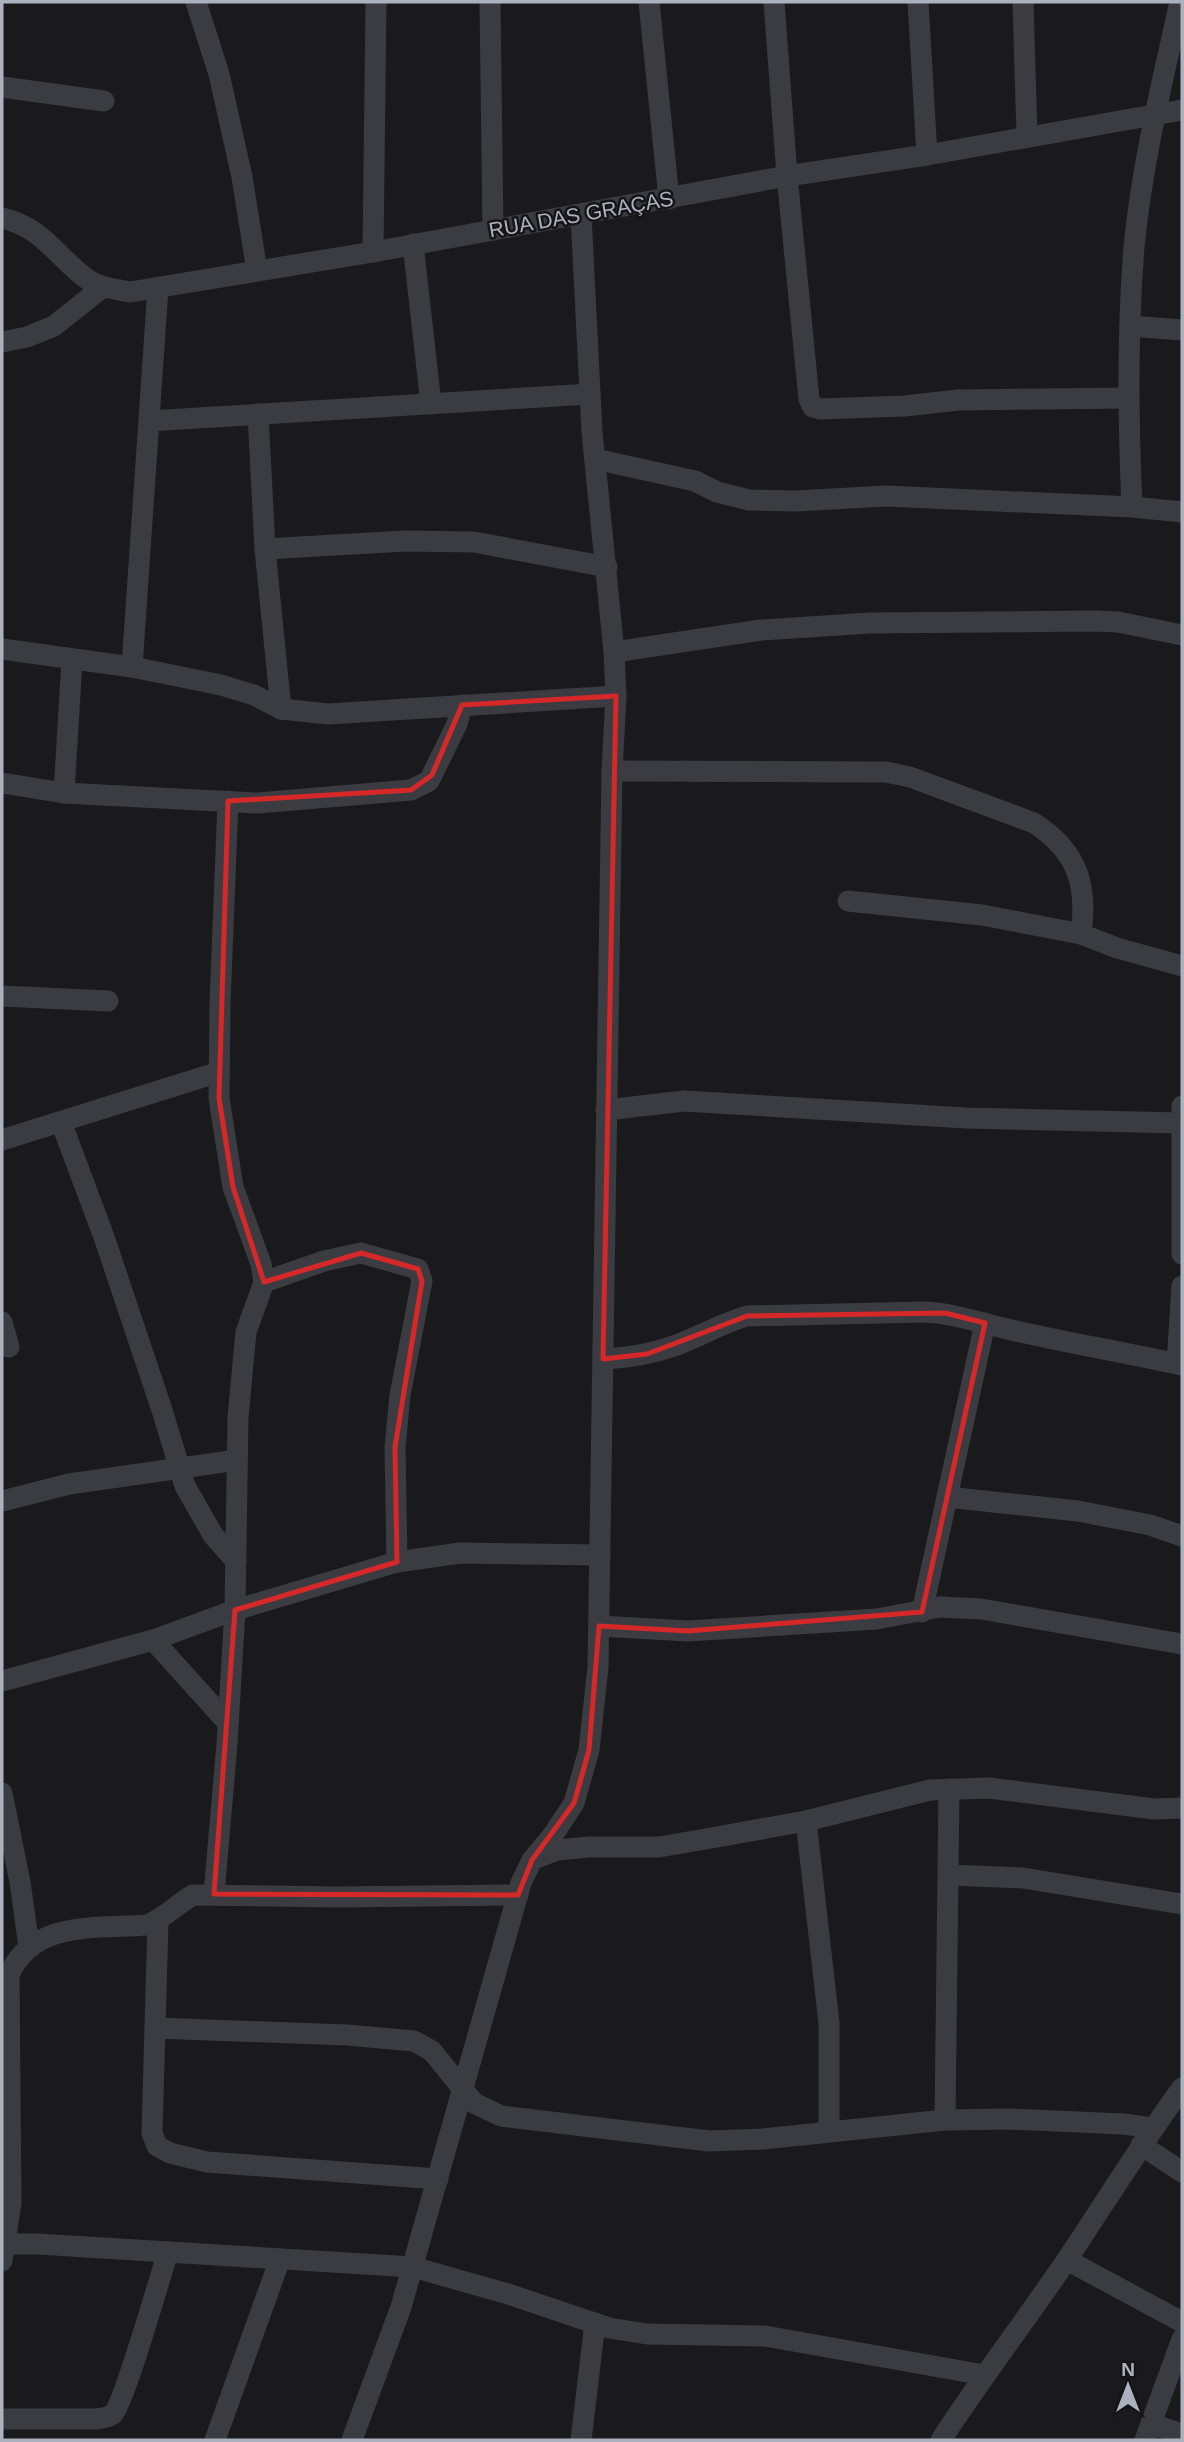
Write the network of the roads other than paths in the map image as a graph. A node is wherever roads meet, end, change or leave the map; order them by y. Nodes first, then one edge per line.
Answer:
1 (196, 2) edge
2 (376, 2) edge
3 (490, 2) edge
4 (649, 2) edge
5 (774, 2) edge
6 (918, 2) edge
7 (1023, 2) edge
8 (1180, 2) edge
9 (2, 87) edge
10 (104, 101) dead end
11 (1182, 110) edge
12 (1154, 115) junction
13 (1027, 137) junction
14 (927, 155) junction
15 (787, 176) junction
16 (669, 199) junction
17 (581, 215) junction
18 (2, 218) edge
19 (493, 230) junction
20 (414, 244) junction
21 (373, 252) junction
22 (257, 271) junction
23 (103, 287) junction
24 (158, 288) junction
25 (1130, 326) junction
26 (1182, 330) edge
27 (2, 342) edge
28 (590, 394) junction
29 (1128, 398) junction
30 (431, 404) junction
31 (258, 414) junction
32 (149, 421) junction
33 (595, 459) junction
34 (1132, 507) junction
35 (1182, 512) edge
36 (265, 549) junction
37 (607, 567) junction
38 (1182, 635) edge
39 (2, 649) edge
40 (614, 652) junction
41 (72, 660) junction
42 (132, 667) junction
43 (616, 696) junction
44 (462, 705) junction
45 (281, 709) junction
46 (612, 771) junction
47 (2, 782) edge
48 (64, 793) junction
49 (228, 801) junction
50 (848, 901) dead end
51 (1081, 934) junction
52 (1182, 966) edge
53 (2, 996) edge
54 (108, 1001) dead end
55 (219, 1072) junction
56 (606, 1110) junction
57 (1182, 1114) edge
58 (61, 1122) junction
59 (2, 1140) edge
60 (1182, 1254) edge
61 (264, 1282) junction
62 (1182, 1286) edge
63 (2, 1322) edge
64 (985, 1323) junction
65 (9, 1347) dead end
66 (603, 1359) junction
67 (1180, 1364) edge
68 (237, 1460) junction
69 (179, 1468) junction
70 (947, 1497) junction
71 (2, 1501) edge
72 (1182, 1536) edge
73 (600, 1555) junction
74 (236, 1561) junction
75 (397, 1562) junction
76 (235, 1610) junction
77 (922, 1612) junction
78 (599, 1626) junction
79 (153, 1640) junction
80 (1182, 1644) edge
81 (2, 1681) edge
82 (228, 1723) junction
83 (950, 1789) junction
84 (2, 1793) edge
85 (1182, 1808) edge
86 (806, 1821) junction
87 (531, 1860) junction
88 (949, 1875) junction
89 (214, 1894) junction
90 (518, 1895) junction
91 (1182, 1904) edge
92 (158, 1921) junction
93 (15, 1956) edge
94 (155, 2028) junction
95 (1182, 2088) edge
96 (463, 2091) junction
97 (945, 2120) junction
98 (6, 2121) edge
99 (829, 2130) junction
100 (1147, 2136) junction
101 (1182, 2172) edge
102 (438, 2179) junction
103 (3, 2249) edge
104 (168, 2252) junction
105 (280, 2259) junction
106 (1067, 2260) junction
107 (412, 2267) junction
108 (1182, 2322) edge
109 (595, 2323) junction
110 (1182, 2339) edge
111 (984, 2375) junction
112 (2, 2419) edge
113 (1148, 2432) edge
114 (1182, 2434) edge
115 (215, 2440) edge
116 (352, 2440) edge
117 (580, 2440) edge
118 (941, 2440) edge

1 - 22 street
2 - 21 street
3 - 19 street
4 - 16 street
5 - 15 street
6 - 14 street
7 - 13 street
8 - 12 street
9 - 10 street
11 - 12 street, RUA DAS GRAÇAS
12 - 13 street, RUA DAS GRAÇAS
12 - 25 street
13 - 14 street, RUA DAS GRAÇAS
14 - 15 street, RUA DAS GRAÇAS
15 - 16 street, RUA DAS GRAÇAS
15 - 29 street
16 - 17 street, RUA DAS GRAÇAS
17 - 19 street, RUA DAS GRAÇAS
17 - 28 street
18 - 23 street, RUA DAS GRAÇAS
19 - 20 street, RUA DAS GRAÇAS
20 - 21 street, RUA DAS GRAÇAS
20 - 30 street
21 - 22 street, RUA DAS GRAÇAS
22 - 24 street, RUA DAS GRAÇAS
23 - 24 street, RUA DAS GRAÇAS
23 - 27 street
24 - 32 street
25 - 26 street
25 - 29 street
28 - 30 street
28 - 33 street
29 - 34 street
30 - 31 street
31 - 32 street
31 - 36 street
32 - 42 street
33 - 34 street
33 - 37 street
34 - 35 street
36 - 37 street
36 - 45 street
37 - 40 street
38 - 40 street
39 - 41 street
40 - 43 street
41 - 42 street
41 - 48 street
42 - 45 street
43 - 44 street
43 - 46 street
44 - 45 street
44 - 49 street
46 - 51 street
46 - 56 street
47 - 48 street
48 - 49 street
49 - 55 street
50 - 51 street
51 - 52 street
53 - 54 street
55 - 58 street
55 - 61 street
56 - 57 street
56 - 66 street
57 - 60 street
58 - 59 street
58 - 69 street
61 - 68 street
61 - 75 street
62 - 67 street
63 - 65 street
64 - 66 street
64 - 67 street
64 - 70 street
66 - 73 street
68 - 69 street
68 - 74 street
69 - 71 street
69 - 74 street
70 - 72 street
70 - 77 street
73 - 75 street
73 - 78 street
74 - 76 street
75 - 76 street
76 - 79 street
76 - 82 street
77 - 78 street
77 - 80 street
78 - 87 street
79 - 81 street
79 - 82 street
82 - 89 street
83 - 85 street
83 - 86 street
83 - 88 street
84 - 93 street
86 - 87 street
86 - 99 street
87 - 90 street
88 - 91 street
88 - 97 street
89 - 90 street
89 - 92 street
90 - 96 street
92 - 93 street
92 - 94 street
93 - 98 street
94 - 96 street
94 - 102 street
95 - 100 street
96 - 99 street
96 - 102 street
97 - 99 street
97 - 100 street
98 - 103 street
100 - 101 street
100 - 106 street
102 - 107 street
103 - 104 street
104 - 105 street
104 - 112 street
105 - 107 street
105 - 115 street
106 - 108 street
106 - 111 street
107 - 109 street
107 - 116 street
109 - 111 street
109 - 117 street
110 - 113 street
111 - 118 street
113 - 114 street

